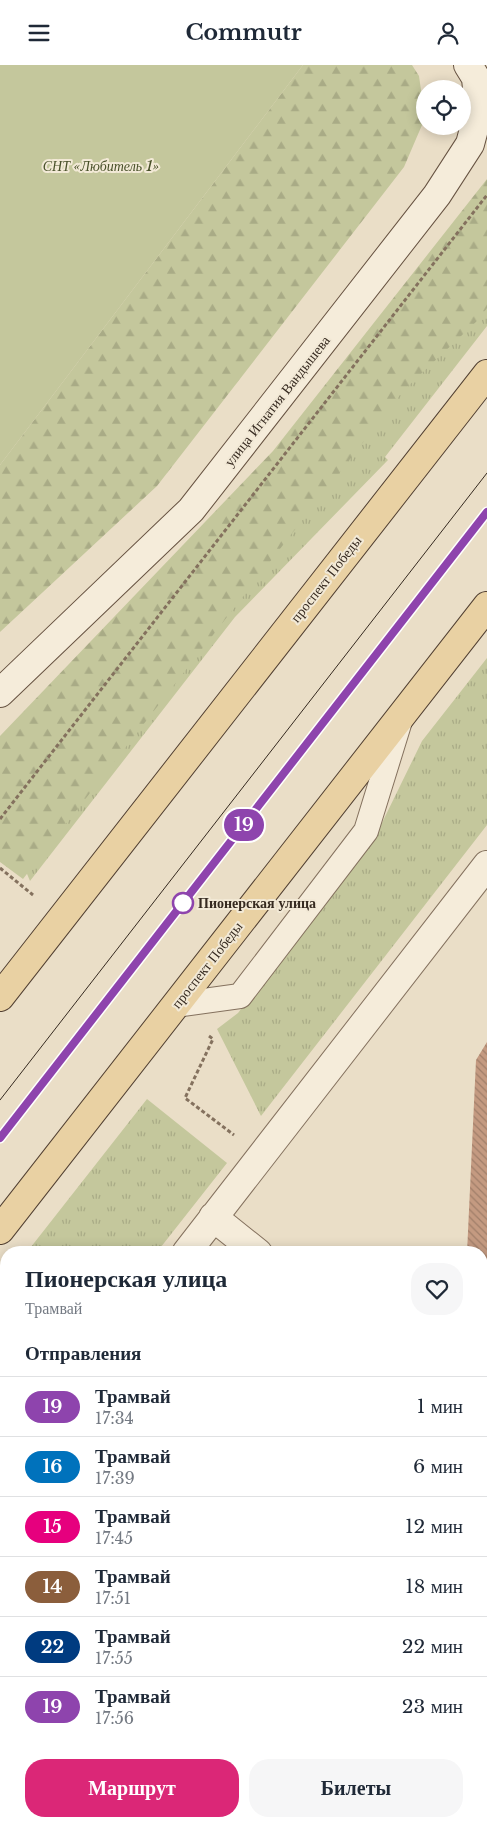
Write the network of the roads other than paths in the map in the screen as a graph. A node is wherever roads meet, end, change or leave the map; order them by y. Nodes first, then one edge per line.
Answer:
1 (468, 65) edge
2 (487, 374) edge
3 (487, 606) edge
4 (0, 693) edge
5 (402, 715) junction
6 (487, 865) edge
7 (0, 997) edge
8 (175, 1005) junction
9 (214, 1217) junction
10 (0, 1230) edge
11 (191, 1246) edge
12 (249, 1246) edge

1 - 4 street, улица Игнатия Вандышева
2 - 7 main road, проспект Победы
3 - 5 main road, проспект Победы
5 - 8 main road, проспект Победы
5 - 8 lane
6 - 9 street
8 - 10 main road, проспект Победы
9 - 11 street
9 - 12 street

